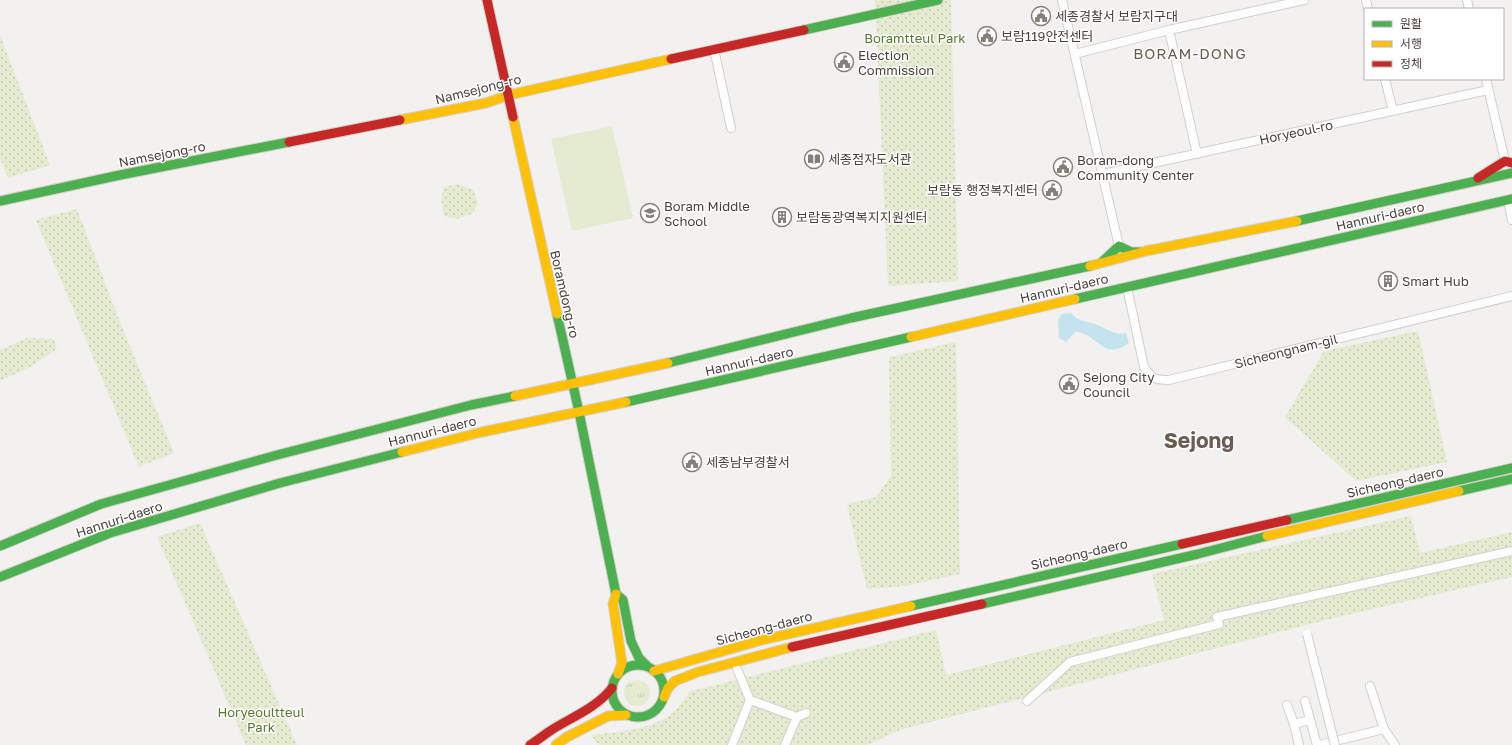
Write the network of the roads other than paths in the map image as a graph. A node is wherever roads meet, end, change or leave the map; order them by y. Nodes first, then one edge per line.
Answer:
1 (487, 0) edge
2 (938, 0) edge
3 (1062, 0) edge
4 (1304, 0) edge
5 (1169, 30) junction
6 (714, 49) junction
7 (1075, 54) junction
8 (1385, 80) edge
9 (1486, 80) edge
10 (1488, 90) junction
11 (509, 95) junction
12 (1393, 111) junction
13 (731, 128) dead end
14 (1197, 154) junction
15 (1509, 162) edge
16 (1512, 173) edge
17 (1103, 174) junction
18 (1468, 183) junction
19 (1510, 200) edge
20 (0, 201) edge
21 (1512, 220) edge
22 (1119, 246) junction
23 (1146, 251) junction
24 (1100, 264) junction
25 (1127, 287) junction
26 (1512, 296) edge
27 (572, 384) junction
28 (579, 412) junction
29 (1512, 468) edge
30 (1512, 479) edge
31 (0, 546) edge
32 (1512, 551) edge
33 (0, 578) edge
34 (616, 594) junction
35 (1307, 634) dead end
36 (651, 669) junction
37 (737, 669) dead end
38 (618, 674) junction
39 (1370, 686) dead end
40 (612, 688) junction
41 (664, 697) junction
42 (750, 700) junction
43 (1027, 701) dead end
44 (1305, 701) dead end
45 (1287, 705) dead end
46 (806, 713) dead end
47 (626, 715) junction
48 (797, 718) junction
49 (1310, 720) junction
50 (1294, 724) junction
51 (1384, 729) junction
52 (530, 745) edge
53 (556, 745) edge
54 (732, 745) edge
55 (785, 745) edge
56 (1299, 745) edge
57 (1318, 745) edge
58 (1335, 745) edge
59 (1395, 745) edge

1 - 11 street, Boramdong-ro
2 - 6 street, Namsejong-ro
3 - 7 street
4 - 5 street
5 - 7 street
5 - 14 street
6 - 11 street, Namsejong-ro
6 - 13 street
7 - 17 street
8 - 12 street
9 - 10 street
10 - 12 street, Horyeoul-ro
10 - 15 street
11 - 20 street, Namsejong-ro
11 - 27 street, Boramdong-ro
12 - 14 street, Horyeoul-ro
14 - 17 street, Horyeoul-ro
15 - 18 street
16 - 18 street, Hannuri-daero
17 - 22 street
18 - 23 street, Hannuri-daero
19 - 21 street
19 - 25 street, Hannuri-daero
22 - 23 street
22 - 24 street
23 - 24 street, Hannuri-daero
24 - 27 street, Hannuri-daero
25 - 26 street, Sicheongnam-gil
25 - 28 street, Hannuri-daero
27 - 28 street, Boramdong-ro
27 - 31 street, Hannuri-daero
28 - 33 street, Hannuri-daero
28 - 34 street, Boramdong-ro
29 - 36 street, Sicheong-daero
30 - 41 street, Sicheong-daero
32 - 43 street
34 - 36 street
34 - 38 street
35 - 58 street, bridge
36 - 38 street
36 - 41 street
37 - 42 street
38 - 40 street
39 - 51 street
40 - 47 street
40 - 52 street
41 - 47 street
42 - 48 street
42 - 54 street
44 - 49 street
45 - 50 street
46 - 48 street
47 - 53 street
48 - 55 street
49 - 50 street
49 - 57 street
50 - 56 street
51 - 57 street
51 - 59 street

